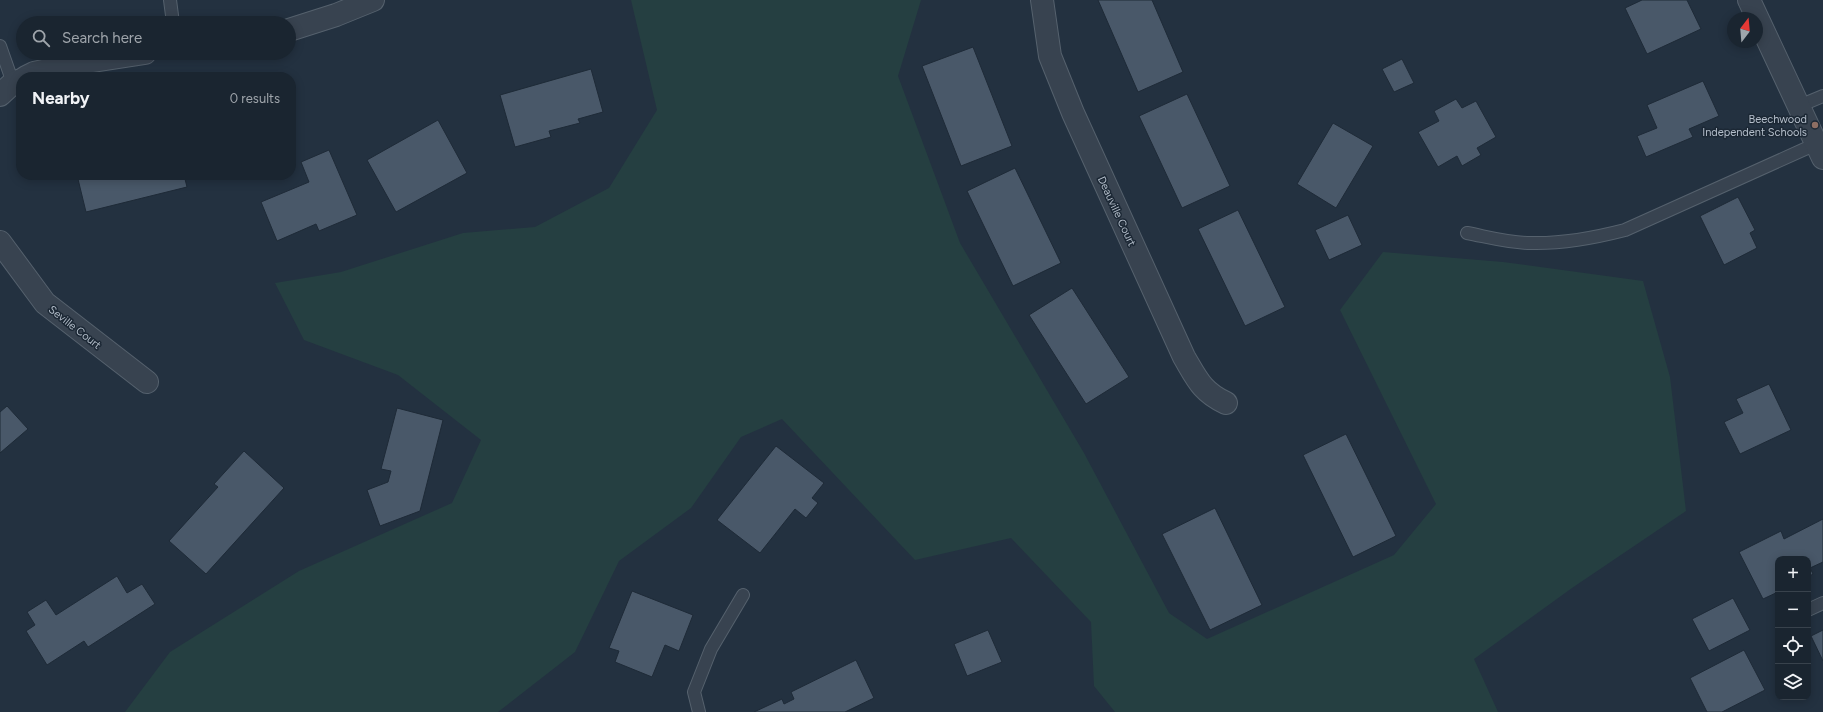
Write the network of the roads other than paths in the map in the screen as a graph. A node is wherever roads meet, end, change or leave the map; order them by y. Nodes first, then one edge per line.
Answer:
1 (170, 0) edge
2 (373, 0) edge
3 (1042, 0) edge
4 (1749, 0) edge
5 (172, 16) edge
6 (296, 28) edge
7 (0, 46) edge
8 (100, 60) edge
9 (39, 72) edge
10 (15, 84) edge
11 (1823, 96) edge
12 (1799, 106) junction
13 (1820, 151) edge
14 (1466, 233) dead end
15 (0, 242) edge
16 (147, 382) dead end
17 (1226, 403) dead end
18 (742, 595) dead end
19 (1823, 603) edge
20 (1811, 609) edge
21 (699, 712) edge

1 - 5 lane
2 - 6 street
3 - 17 street, Deauville Court
4 - 12 street
7 - 10 lane
8 - 9 street
11 - 12 lane
12 - 13 street
13 - 14 lane
15 - 16 street, Seville Court
18 - 21 lane
19 - 20 lane

